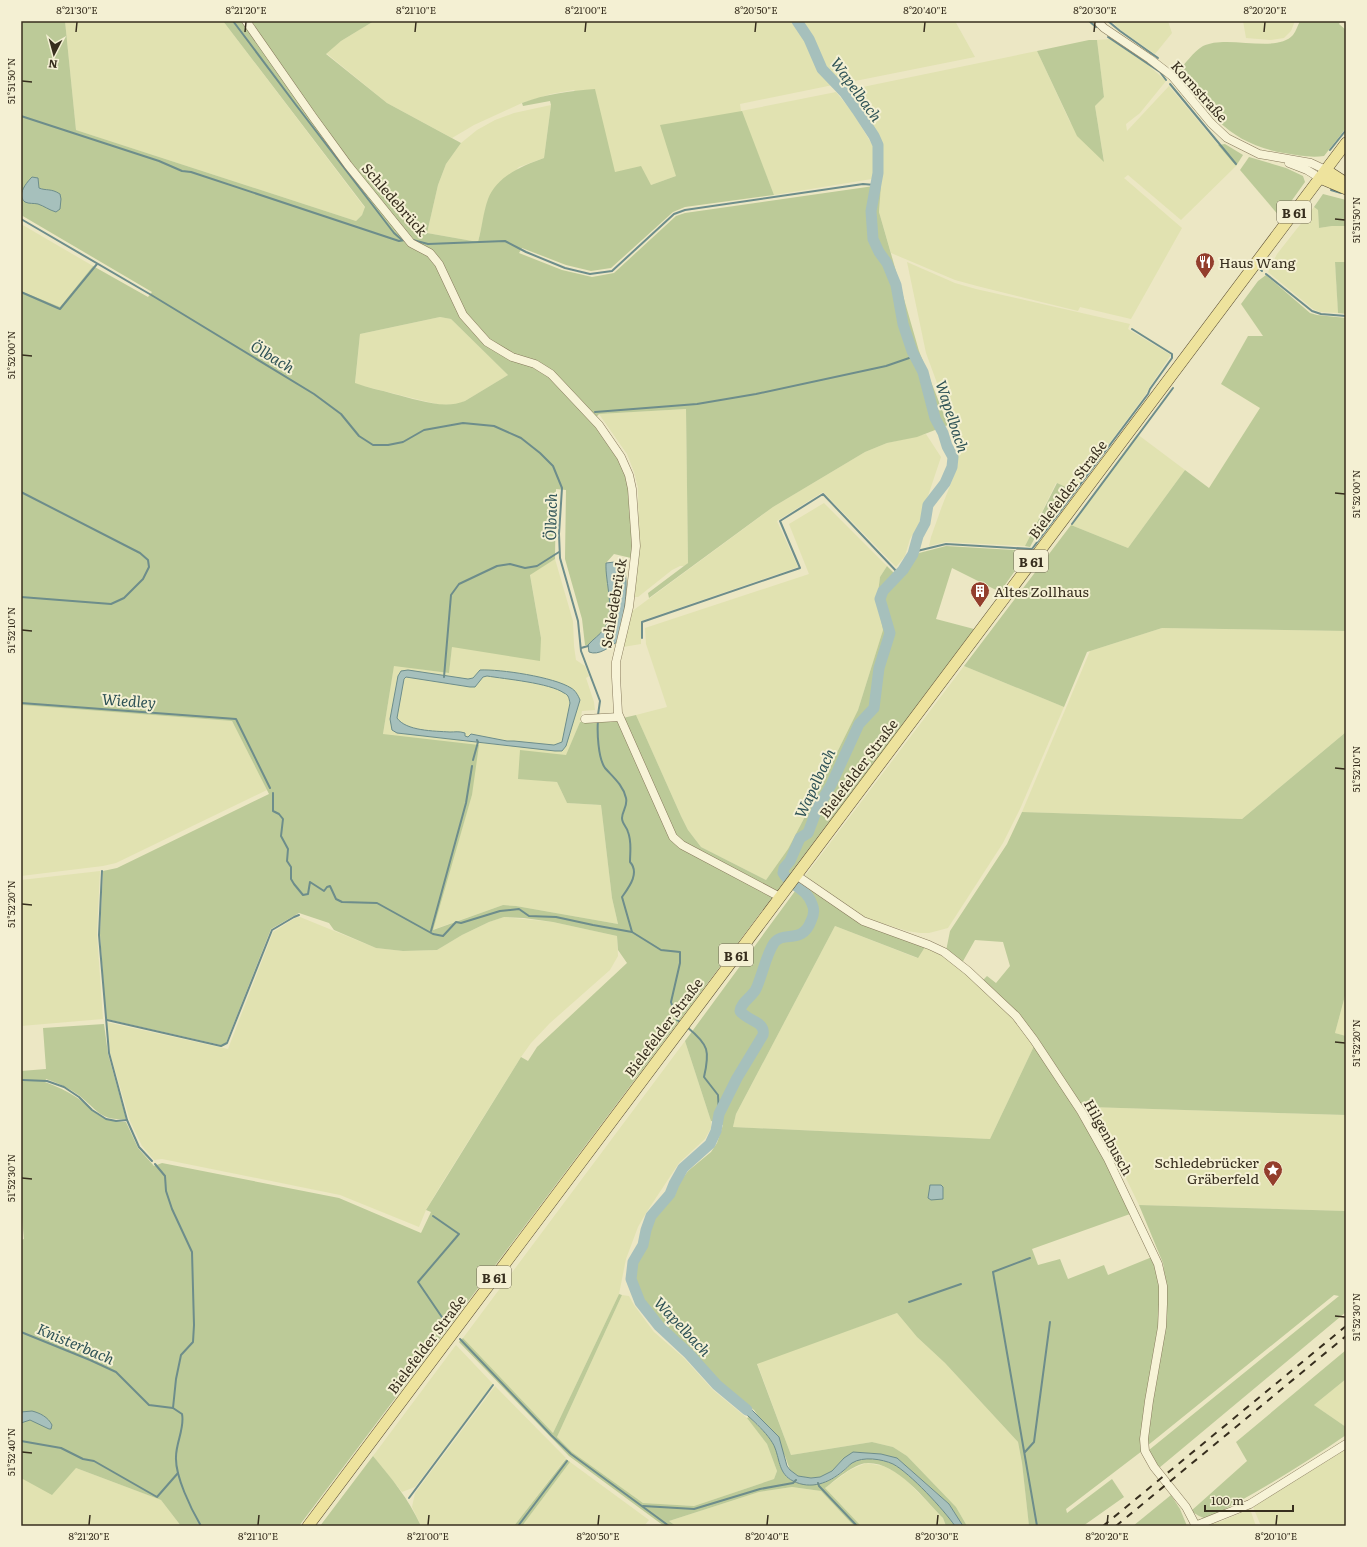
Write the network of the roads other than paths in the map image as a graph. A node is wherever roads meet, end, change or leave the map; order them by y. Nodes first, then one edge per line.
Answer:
1 (246, 21) edge
2 (1097, 21) edge
3 (1346, 144) edge
4 (1323, 174) junction
5 (1346, 183) edge
6 (1346, 189) edge
7 (619, 717) junction
8 (585, 719) dead end
9 (795, 876) junction
10 (783, 893) junction
11 (1346, 1444) edge
12 (308, 1526) edge
13 (1195, 1526) edge

1 - 7 street, Schledebrück
2 - 4 street, Kornstraße
3 - 4 main road, Bielefelder Straße / B 61
4 - 5 main road
4 - 6 main road
4 - 9 main road, Bielefelder Straße / B 61
7 - 8 street
7 - 10 street, Schledebrück
9 - 10 main road, Bielefelder Straße / B 61
9 - 13 street, Hilgenbusch
10 - 12 main road, Bielefelder Straße / B 61
11 - 13 street

